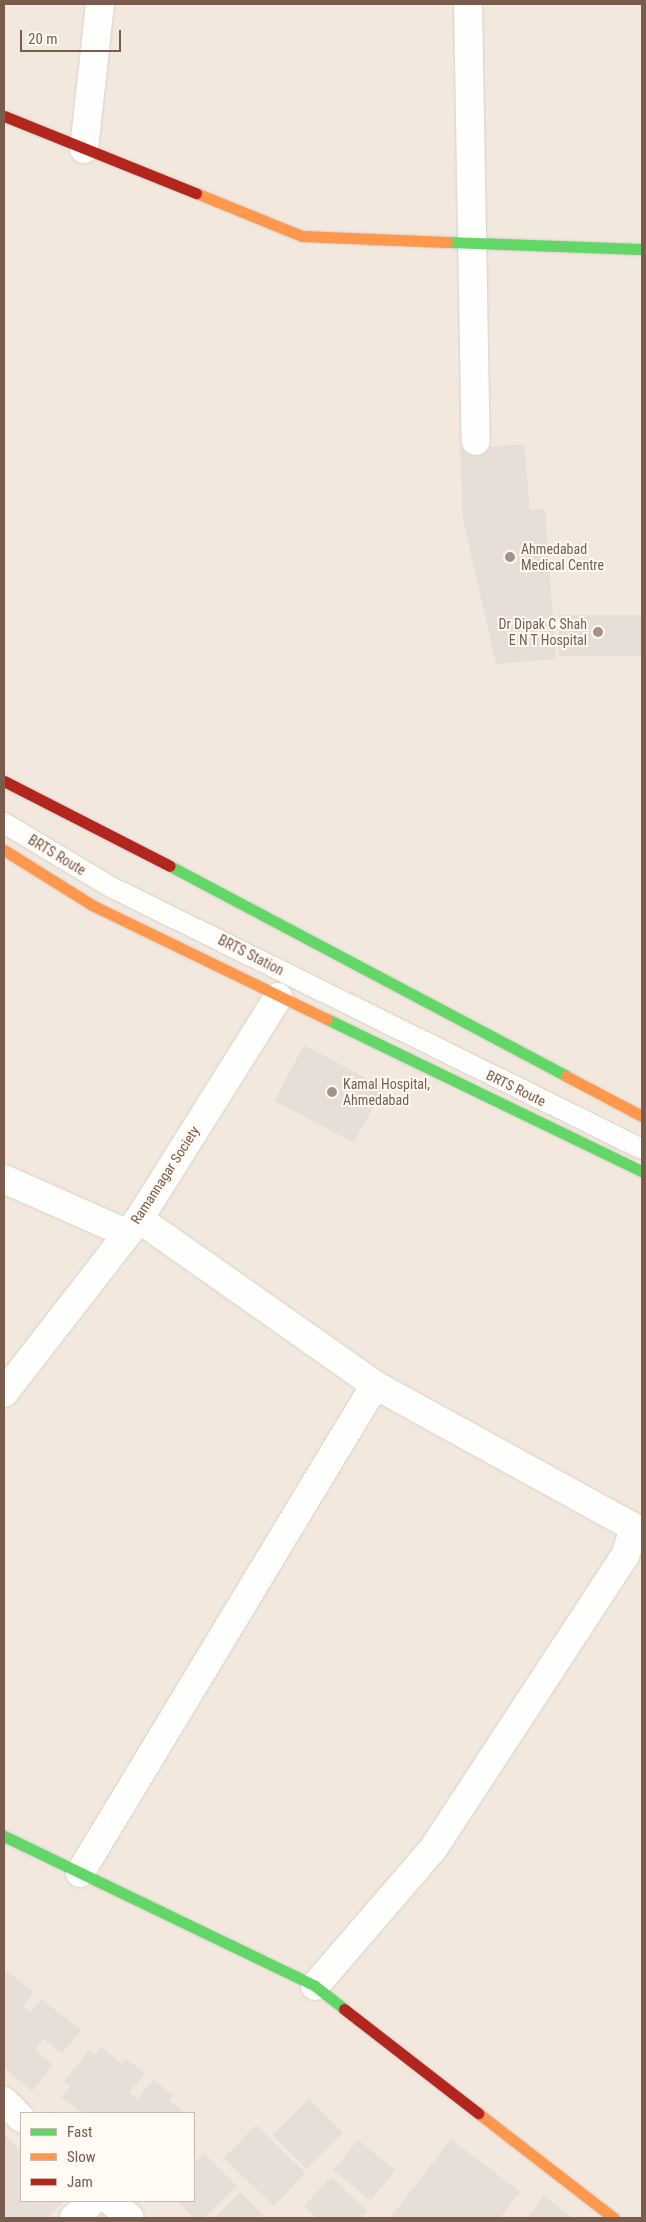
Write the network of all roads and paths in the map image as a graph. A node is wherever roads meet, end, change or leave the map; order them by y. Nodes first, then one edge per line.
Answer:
1 (100, 4) edge
2 (468, 4) edge
3 (4, 116) edge
4 (84, 148) junction
5 (471, 242) junction
6 (642, 249) edge
7 (476, 441) dead end
8 (4, 781) edge
9 (4, 823) edge
10 (4, 850) edge
11 (111, 887) joint
12 (278, 997) junction
13 (390, 1026) joint
14 (642, 1116) edge
15 (642, 1149) edge
16 (642, 1171) edge
17 (4, 1179) edge
18 (132, 1226) junction
19 (375, 1385) junction
20 (4, 1393) edge
21 (638, 1530) edge
22 (4, 1836) edge
23 (80, 1873) junction
24 (315, 1986) junction
25 (4, 2102) edge
26 (20, 2117) edge
27 (92, 2202) edge
28 (112, 2202) edge
29 (74, 2218) edge
30 (130, 2218) edge
31 (614, 2218) edge

1 - 4 street
2 - 5 street
3 - 4 main road
4 - 5 main road
5 - 6 main road
5 - 7 street
8 - 14 main road
9 - 11 lane, BRTS Route
10 - 12 main road
11 - 13 lane, BRTS Station
12 - 16 main road
12 - 18 street, Ramannagar Society
13 - 15 lane, BRTS Route
17 - 18 street
18 - 19 street
18 - 20 street, Ramannagar Society
19 - 21 street
19 - 23 street
21 - 24 street
22 - 23 main road
23 - 24 main road
24 - 31 main road
25 - 26 street
27 - 29 street
28 - 30 street

